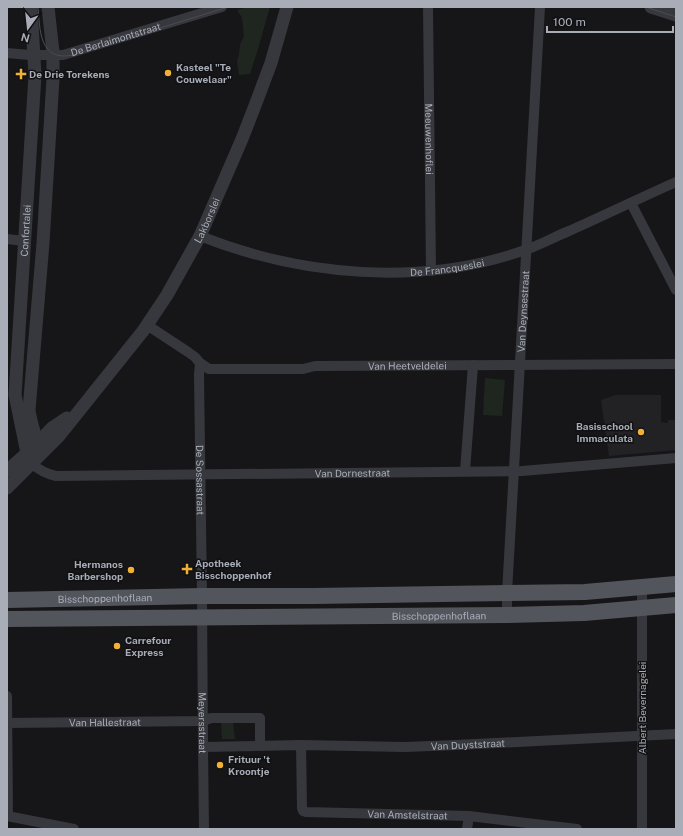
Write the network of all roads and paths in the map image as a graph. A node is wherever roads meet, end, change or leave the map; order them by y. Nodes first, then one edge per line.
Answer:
1 (30, 7) edge
2 (48, 7) edge
3 (222, 7) edge
4 (287, 7) edge
5 (428, 7) edge
6 (540, 7) edge
7 (651, 7) edge
8 (676, 15) edge
9 (7, 53) edge
10 (33, 55) junction
11 (53, 55) junction
12 (676, 182) edge
13 (630, 203) junction
14 (203, 237) junction
15 (7, 240) edge
16 (24, 241) junction
17 (526, 250) junction
18 (431, 271) junction
19 (676, 290) edge
20 (150, 326) junction
21 (200, 363) junction
22 (676, 364) edge
23 (473, 365) junction
24 (520, 365) junction
25 (24, 407) junction
26 (34, 453) junction
27 (676, 458) edge
28 (8, 466) edge
29 (465, 471) junction
30 (514, 471) junction
31 (201, 474) junction
32 (7, 488) edge
33 (676, 584) edge
34 (642, 588) junction
35 (507, 593) junction
36 (202, 596) junction
37 (7, 600) edge
38 (676, 605) edge
39 (642, 608) junction
40 (507, 615) junction
41 (202, 617) junction
42 (7, 619) edge
43 (7, 696) edge
44 (203, 721) junction
45 (7, 723) edge
46 (676, 734) edge
47 (642, 735) junction
48 (301, 745) junction
49 (260, 746) junction
50 (202, 747) junction
51 (8, 816) edge
52 (468, 816) junction
53 (74, 829) edge
54 (204, 829) edge
55 (467, 829) edge
56 (577, 829) edge
57 (642, 829) edge

1 - 10 street, Confortalei
2 - 11 street, Confortalei
3 - 11 street, De Berlaimontstraat
4 - 14 street, Lakborslei
5 - 18 street, Meeuwenhoflei
6 - 17 street, Van Deynsestraat
7 - 8 street
9 - 10 street, De Berlaimontstraat
10 - 11 street, De Berlaimontstraat
10 - 16 street, Confortalei
11 - 25 street, Confortalei
12 - 13 street, De Francqueslei
13 - 17 street, De Francqueslei
13 - 19 street
14 - 18 street, De Francqueslei
14 - 20 street, Lakborslei
15 - 16 street
16 - 25 street, Confortalei
17 - 18 street, De Francqueslei
17 - 24 street, Van Deynsestraat
20 - 21 street, Van Heetveldelei
20 - 26 street, Lakborslei
21 - 23 street, Van Heetveldelei
21 - 31 street, De Sossastraat
22 - 24 street, Van Heetveldelei
23 - 24 street, Van Heetveldelei
23 - 29 street
24 - 30 street, Van Deynsestraat
25 - 26 street, Confortalei
26 - 28 street, Lakborslei
26 - 31 street, Van Dornestraat
26 - 32 street, Lakborslei
27 - 30 street, Van Dornestraat
29 - 30 street, Van Dornestraat
29 - 31 street, Van Dornestraat
30 - 35 street, Van Deynsestraat
31 - 36 street, De Sossastraat
33 - 34 main road, Bisschoppenhoflaan
34 - 35 main road, Bisschoppenhoflaan
34 - 39 street, Albert Bevernagelei
35 - 36 main road, Bisschoppenhoflaan
35 - 40 street, Van Deynsestraat
36 - 37 main road, Bisschoppenhoflaan
36 - 41 street
38 - 39 main road, Bisschoppenhoflaan
39 - 40 main road, Bisschoppenhoflaan
39 - 47 street, Albert Bevernagelei
40 - 41 main road, Bisschoppenhoflaan
41 - 42 main road, Bisschoppenhoflaan
41 - 44 street, Meyersstraat
43 - 45 street
44 - 45 street, Van Hallestraat
44 - 49 street
44 - 50 street, Meyersstraat
45 - 51 street
46 - 47 street, Van Duyststraat
47 - 48 street, Van Duyststraat
47 - 57 street, Albert Bevernagelei
48 - 49 street, Van Duyststraat
48 - 52 street, Van Amstelstraat
49 - 50 street, Van Duyststraat
50 - 54 street, Meyersstraat
51 - 53 street
52 - 55 street
52 - 56 street, Van Amstelstraat

